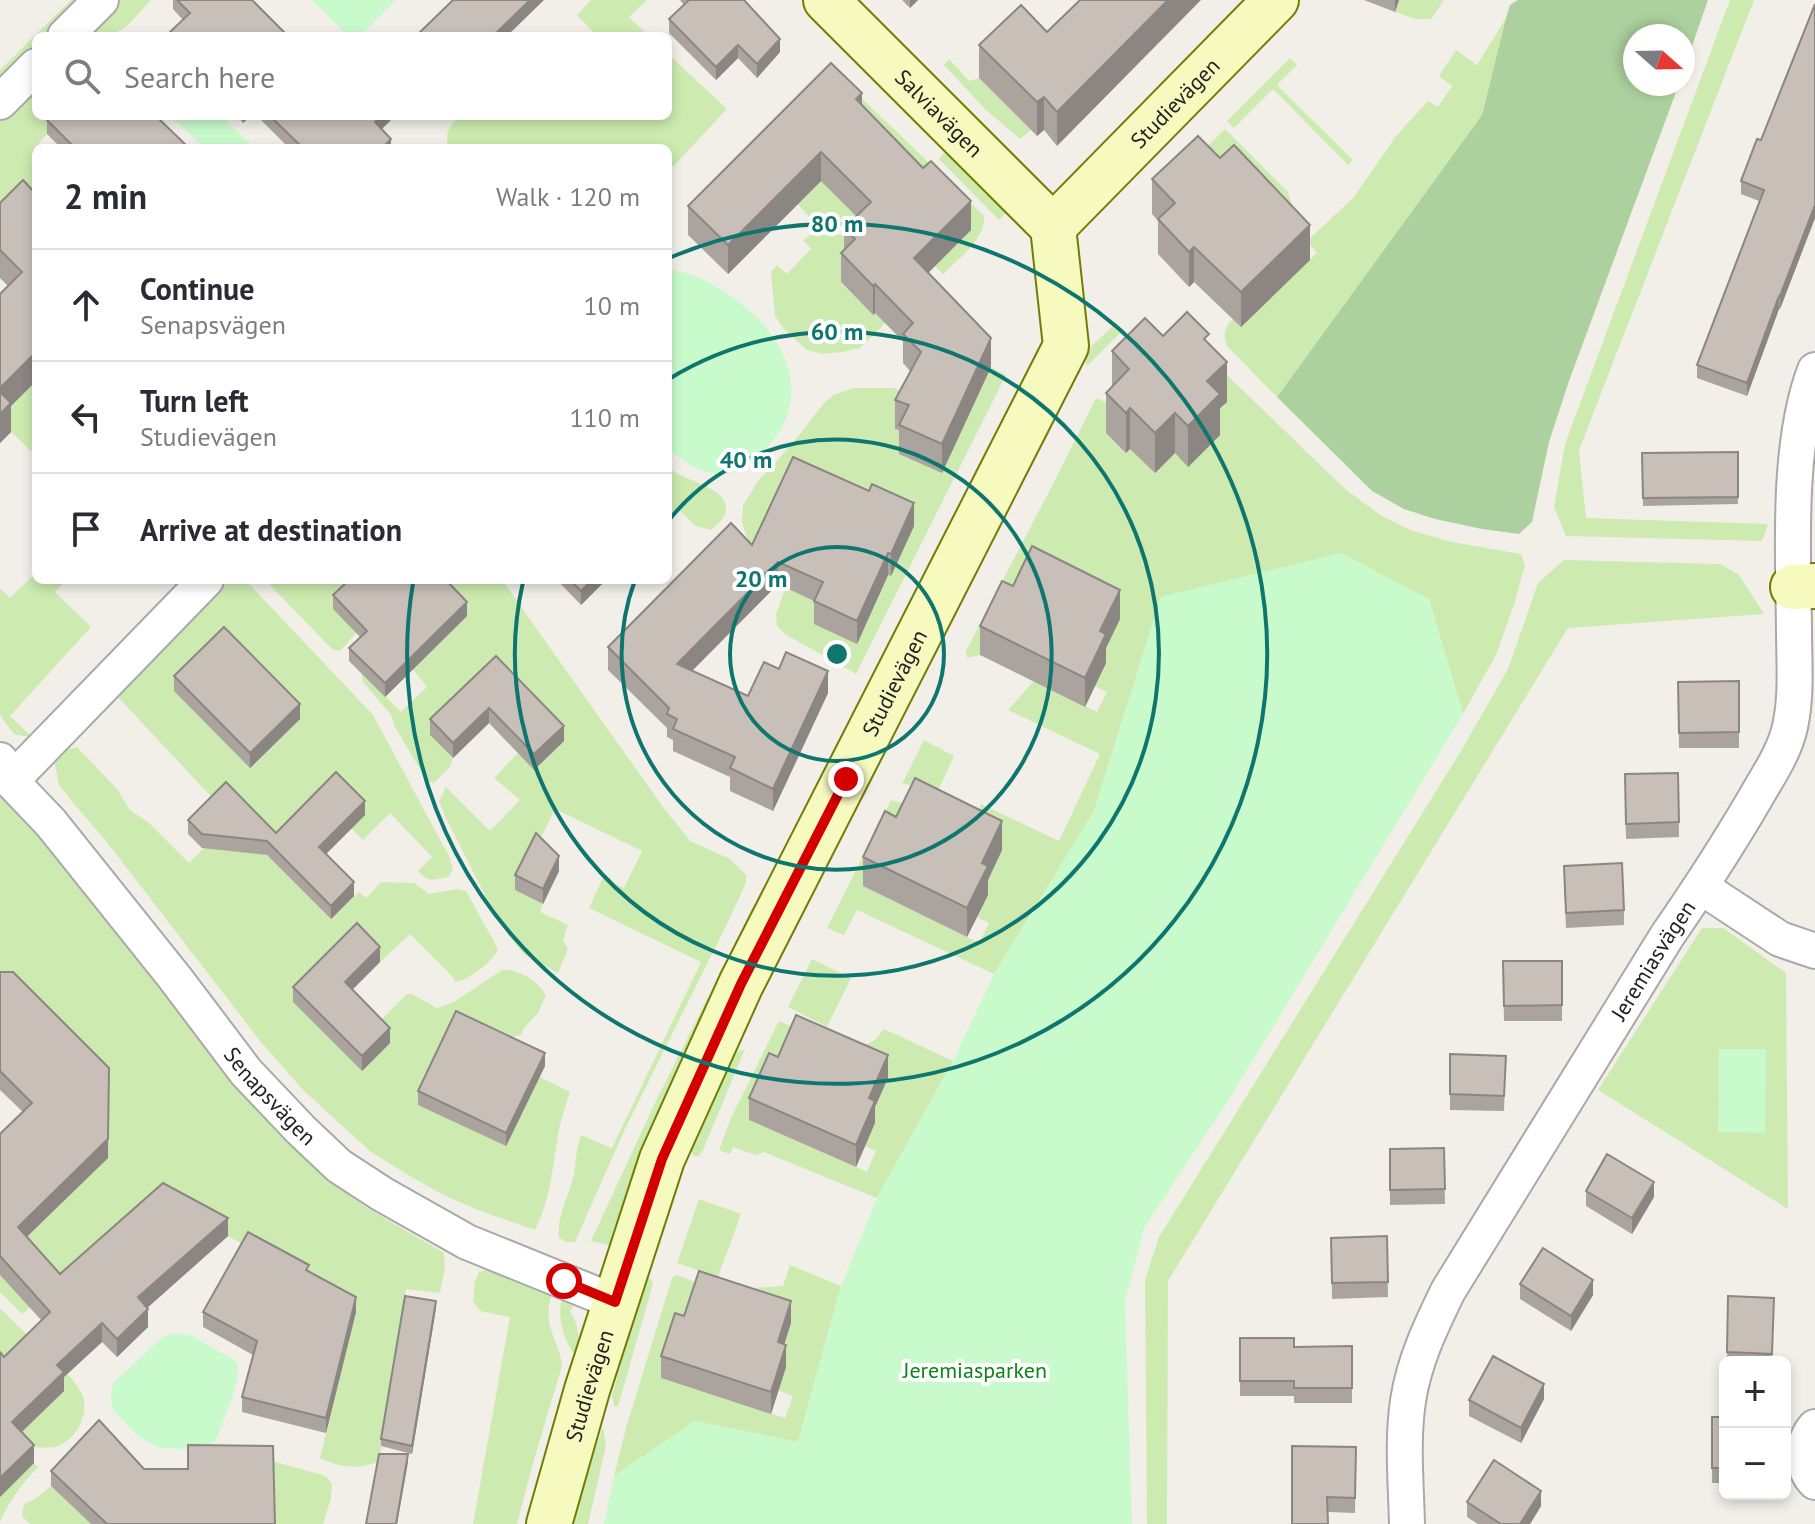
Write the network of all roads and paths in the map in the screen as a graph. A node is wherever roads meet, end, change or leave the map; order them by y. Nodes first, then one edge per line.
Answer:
1 (101, 0) edge
2 (826, 0) edge
3 (1276, 0) edge
4 (69, 32) edge
5 (32, 70) edge
6 (0, 102) edge
7 (1053, 227) junction
8 (1815, 370) edge
9 (202, 584) edge
10 (1804, 586) edge
11 (6, 770) edge
12 (1701, 887) junction
13 (1815, 951) edge
14 (615, 1302) junction
15 (1815, 1427) edge
16 (1815, 1482) edge
17 (549, 1524) edge
18 (1407, 1524) edge

1 - 4 street
2 - 7 street, Salviavägen
3 - 7 street, Studievägen
5 - 6 street
7 - 14 street, Studievägen
8 - 10 street, Jeremiasvägen
9 - 11 street, Senapsvägen
10 - 12 street, Jeremiasvägen
11 - 14 street, Senapsvägen
12 - 13 street
12 - 18 street, Jeremiasvägen
14 - 17 street, Studievägen
15 - 16 street

